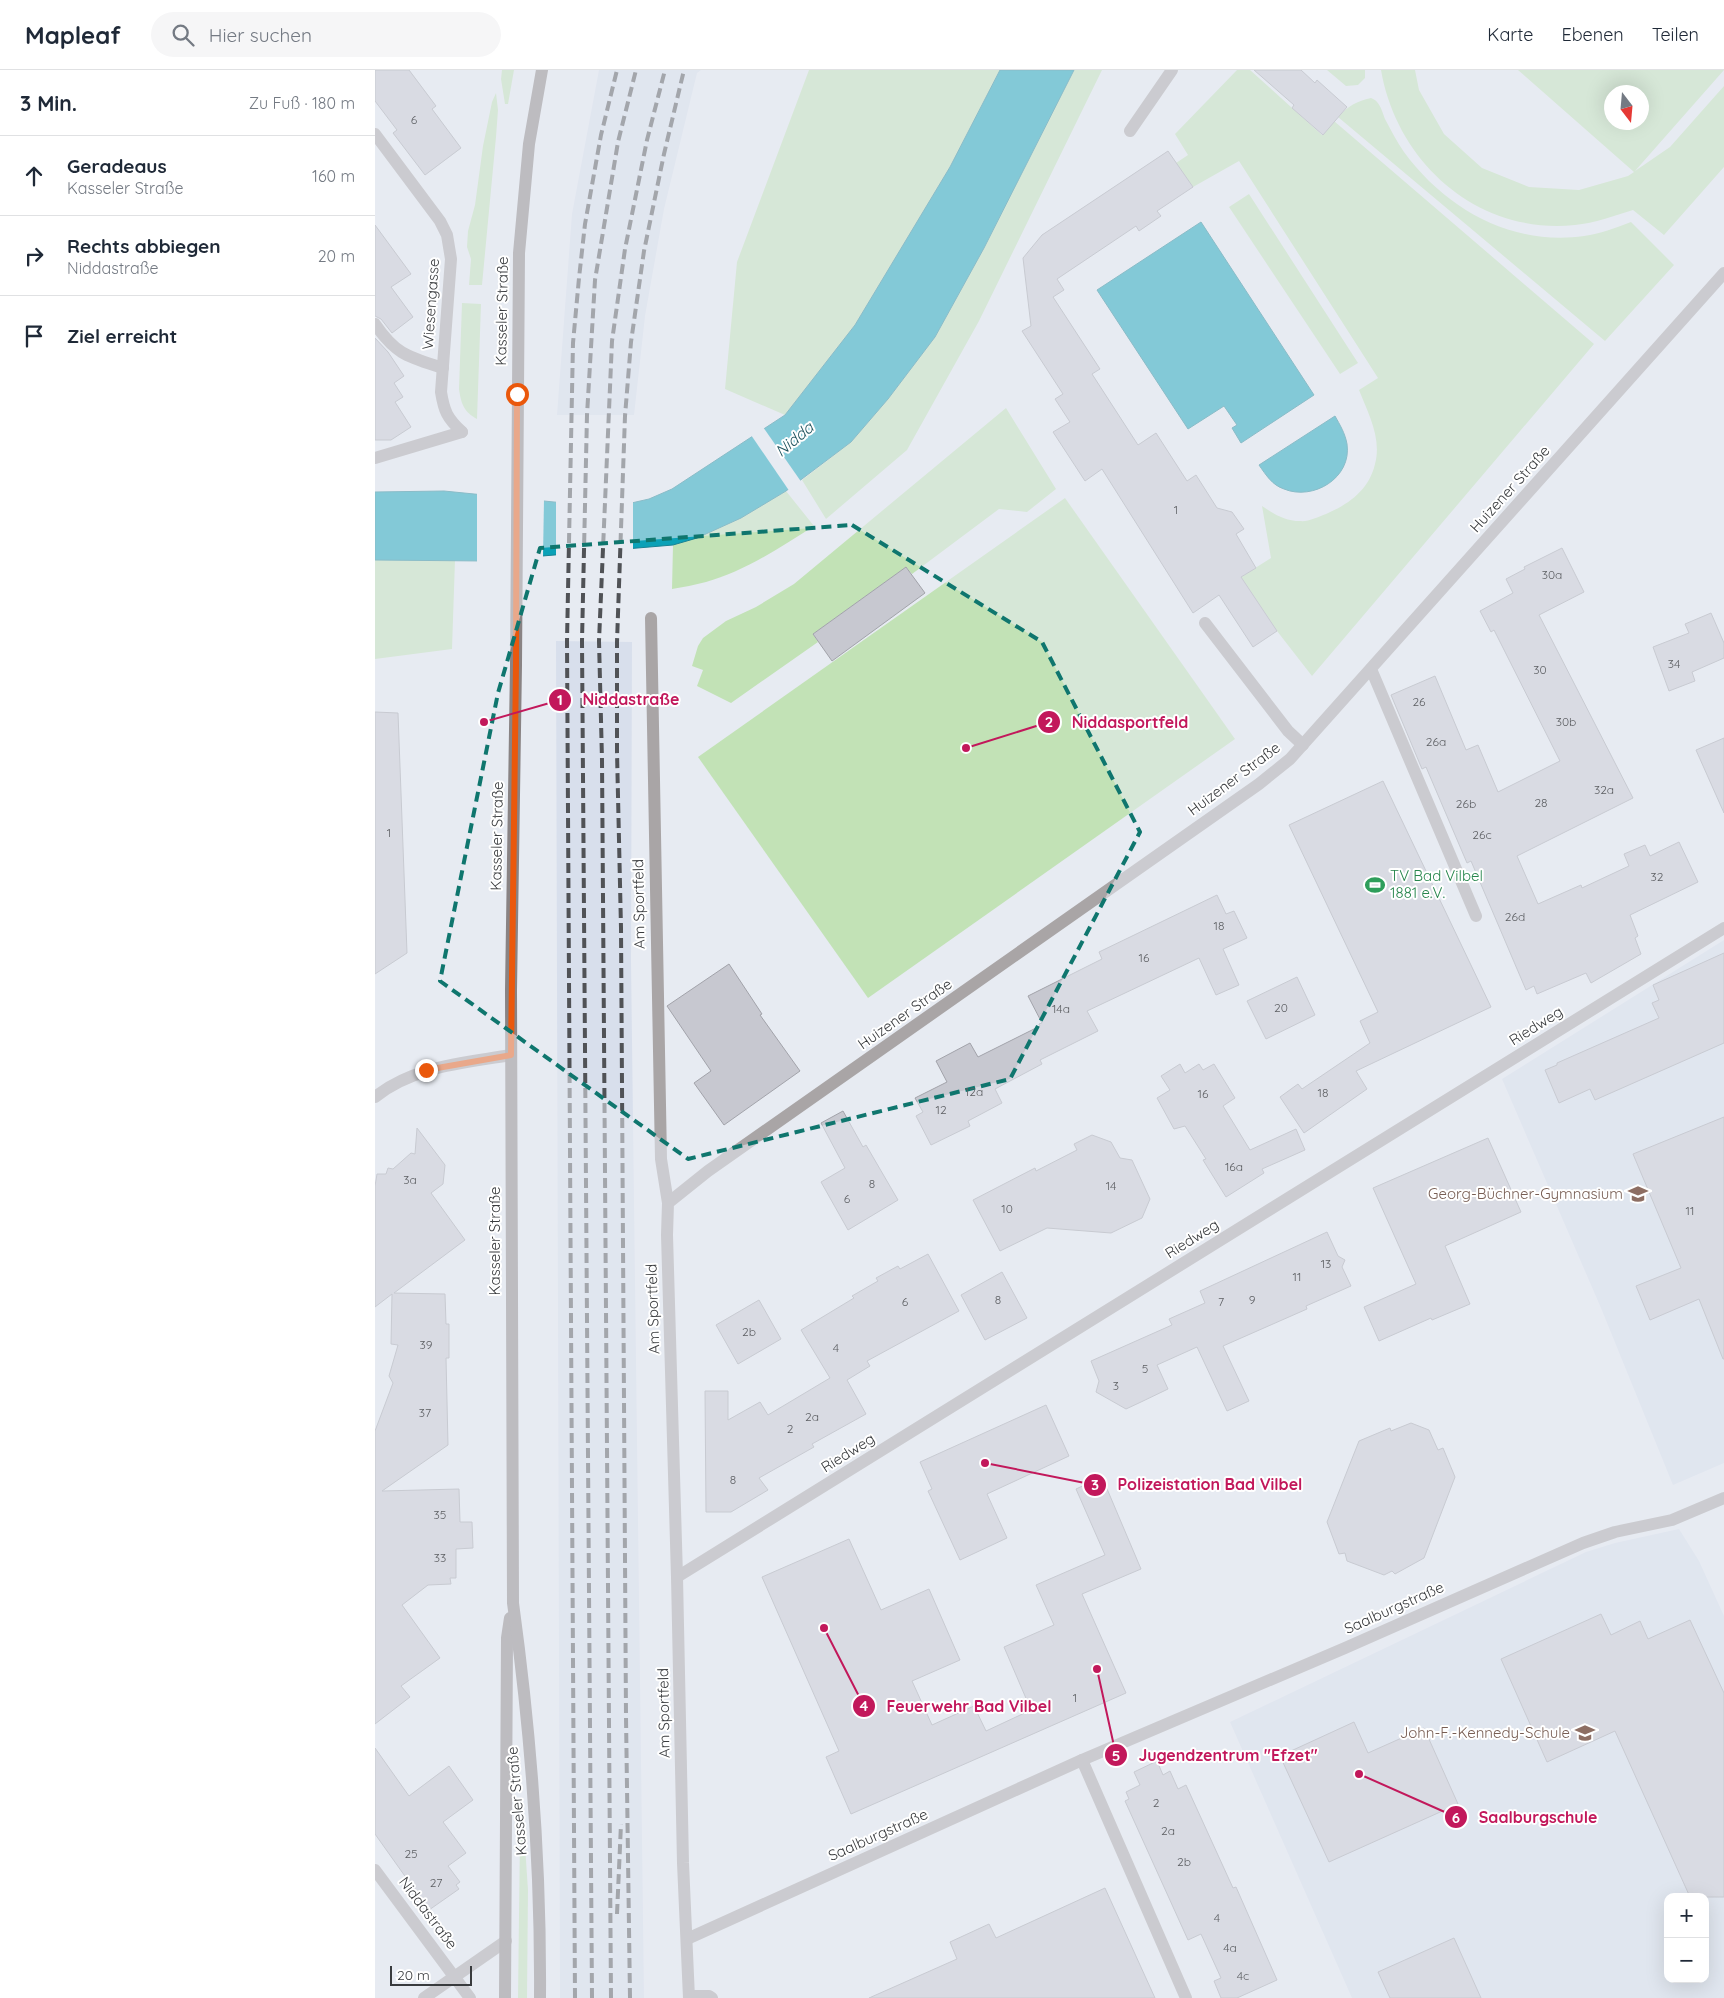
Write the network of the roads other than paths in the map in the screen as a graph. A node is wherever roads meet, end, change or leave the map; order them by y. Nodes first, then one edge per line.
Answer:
1 (542, 70) edge
2 (1172, 70) edge
3 (1130, 132) dead end
4 (375, 134) edge
5 (1724, 274) edge
6 (375, 324) edge
7 (443, 368) junction
8 (375, 458) edge
9 (651, 618) dead end
10 (1205, 623) dead end
11 (1371, 669) junction
12 (1303, 745) junction
13 (1476, 916) dead end
14 (1724, 928) edge
15 (511, 1055) junction
16 (375, 1097) edge
17 (668, 1204) junction
18 (1724, 1498) edge
19 (677, 1577) junction
20 (513, 1603) junction
21 (1082, 1760) junction
22 (375, 1870) edge
23 (687, 1939) junction
24 (506, 1941) junction
25 (454, 1976) junction
26 (689, 1997) edge
27 (424, 1998) edge
28 (470, 1998) edge
29 (505, 1998) edge
30 (540, 1998) edge
31 (711, 1998) edge
32 (1186, 1998) edge

1 - 15 main road, Kasseler Straße
2 - 3 street
4 - 7 street, Wiesengasse
5 - 11 street, Huizener Straße
6 - 7 street
7 - 8 street, Wiesengasse
9 - 17 street, Am Sportfeld
10 - 12 street
11 - 12 street, Huizener Straße
11 - 13 street
12 - 17 street, Huizener Straße
14 - 19 street, Riedweg
15 - 16 street
15 - 20 main road, Kasseler Straße
17 - 19 street, Am Sportfeld
18 - 21 street, Saalburgstraße
19 - 23 street, Am Sportfeld
20 - 24 main road, Kasseler Straße
20 - 30 main road, Kasseler Straße
21 - 23 street, Saalburgstraße
21 - 32 street
22 - 25 street, Niddastraße
23 - 26 street, Am Sportfeld
24 - 25 street
24 - 29 main road, Kasseler Straße
25 - 27 street
25 - 28 street, Niddastraße
26 - 31 street

